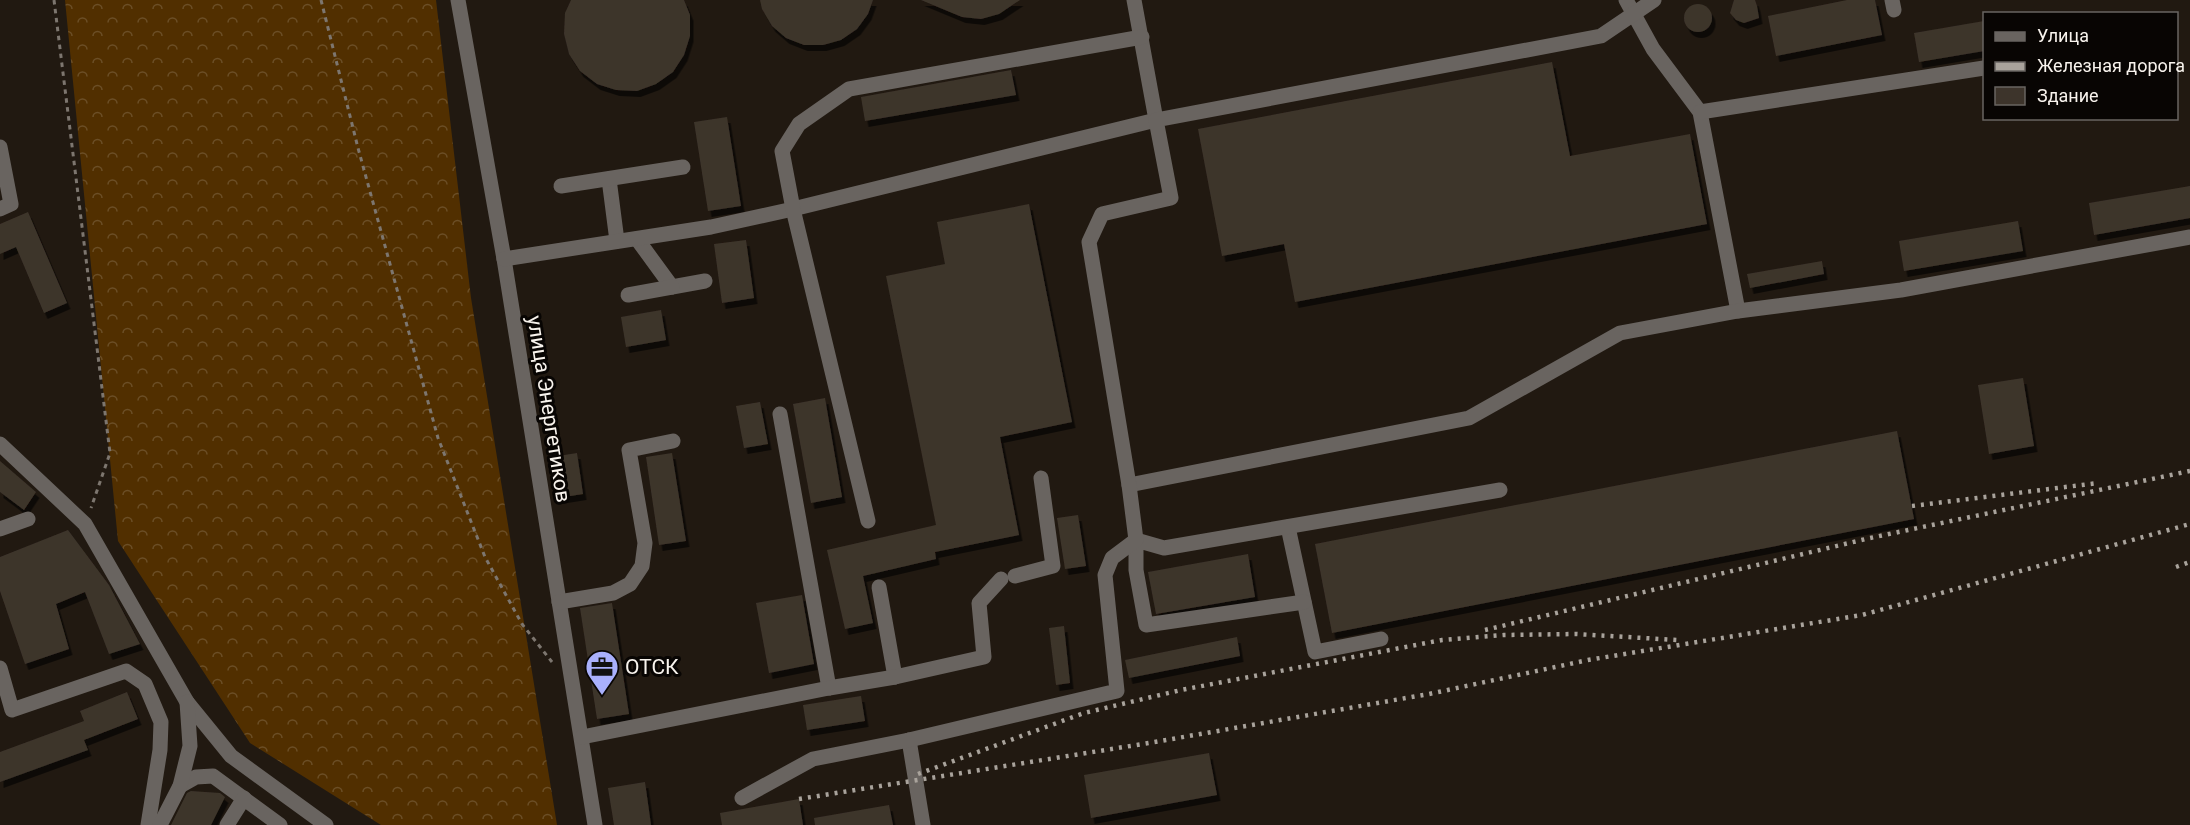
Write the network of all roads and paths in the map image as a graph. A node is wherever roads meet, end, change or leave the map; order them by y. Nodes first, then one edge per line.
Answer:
1 (54, 0) edge
2 (321, 0) edge
3 (458, 0) edge
4 (1134, 0) edge
5 (1654, 0) edge
6 (1630, 7) edge
7 (1142, 37) junction
8 (1983, 68) edge
9 (1700, 112) junction
10 (1156, 120) junction
11 (0, 147) edge
12 (683, 167) dead end
13 (609, 179) junction
14 (561, 186) dead end
15 (0, 209) edge
16 (793, 209) junction
17 (2190, 237) edge
18 (637, 238) junction
19 (617, 242) junction
20 (504, 259) junction
21 (705, 281) dead end
22 (672, 287) junction
23 (628, 295) dead end
24 (1738, 311) junction
25 (780, 414) dead end
26 (673, 441) dead end
27 (0, 444) edge
28 (1041, 478) dead end
29 (1129, 484) junction
30 (1500, 490) dead end
31 (28, 519) dead end
32 (868, 521) dead end
33 (85, 524) junction
34 (1288, 527) junction
35 (0, 529) edge
36 (1136, 540) junction
37 (879, 587) dead end
38 (1304, 602) junction
39 (559, 603) junction
40 (1381, 639) dead end
41 (556, 667) dead end
42 (0, 668) edge
43 (896, 677) junction
44 (829, 688) junction
45 (187, 702) junction
46 (582, 737) junction
47 (909, 740) junction
48 (180, 786) junction
49 (244, 798) junction
50 (742, 798) dead end
51 (148, 825) edge
52 (160, 825) edge
53 (227, 825) edge
54 (280, 825) edge
55 (326, 825) edge
56 (595, 825) edge
57 (923, 825) edge

1 - 33 path
2 - 41 path
3 - 20 street, улица Энергетиков
4 - 7 street
5 - 6 street
6 - 9 street
6 - 10 street
7 - 10 street
7 - 16 street
8 - 9 street
9 - 24 street
10 - 16 street
10 - 29 street
11 - 15 street
12 - 13 street
13 - 14 street
13 - 19 street
16 - 18 street
16 - 32 street
17 - 24 street
18 - 19 street
18 - 22 street
19 - 20 street
20 - 39 street, улица Энергетиков
21 - 22 street
22 - 23 street
24 - 29 street
25 - 44 street
26 - 39 street
27 - 33 street
28 - 43 street
29 - 36 street
30 - 34 street
31 - 35 street
33 - 45 street
34 - 36 street
34 - 38 street
36 - 38 street
36 - 47 street
37 - 43 street
38 - 40 street
39 - 46 street, улица Энергетиков
42 - 51 street
43 - 44 street
44 - 46 street
45 - 48 street
45 - 55 street
46 - 56 street, улица Энергетиков
47 - 50 street
47 - 57 street
48 - 49 street
48 - 52 street
49 - 53 street
49 - 54 street

